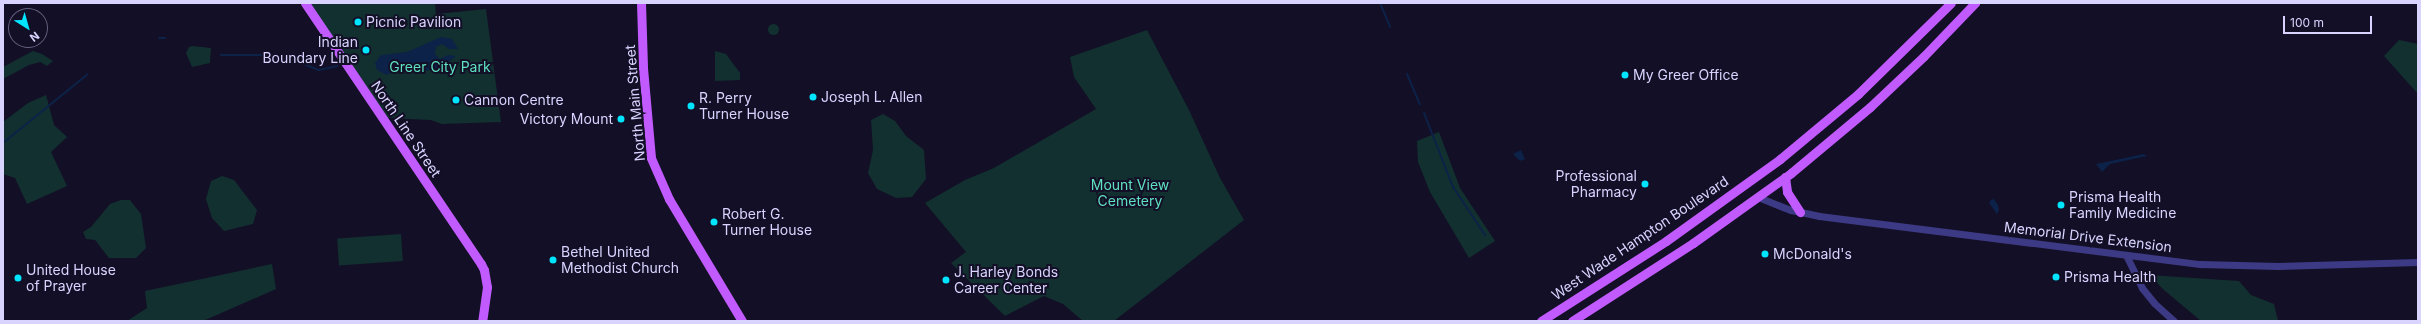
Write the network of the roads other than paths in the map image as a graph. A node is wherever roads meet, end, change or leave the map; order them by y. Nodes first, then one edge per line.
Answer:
1 (305, 3) edge
2 (641, 3) edge
3 (1951, 3) edge
4 (1975, 3) edge
5 (1785, 177) junction
6 (1758, 197) junction
7 (1800, 212) junction
8 (2126, 255) junction
9 (2418, 262) edge
10 (482, 321) edge
11 (742, 321) edge
12 (1541, 321) edge
13 (1572, 321) edge
14 (2174, 321) edge

1 - 10 main road, North Line Street
2 - 11 main road, North Main Street
3 - 12 main road, West Wade Hampton Boulevard
4 - 5 main road
5 - 6 main road
5 - 7 main road
6 - 7 street, Memorial Drive Extension
6 - 13 main road
7 - 8 street, Memorial Drive Extension
8 - 9 street, Memorial Drive Extension
8 - 14 street

